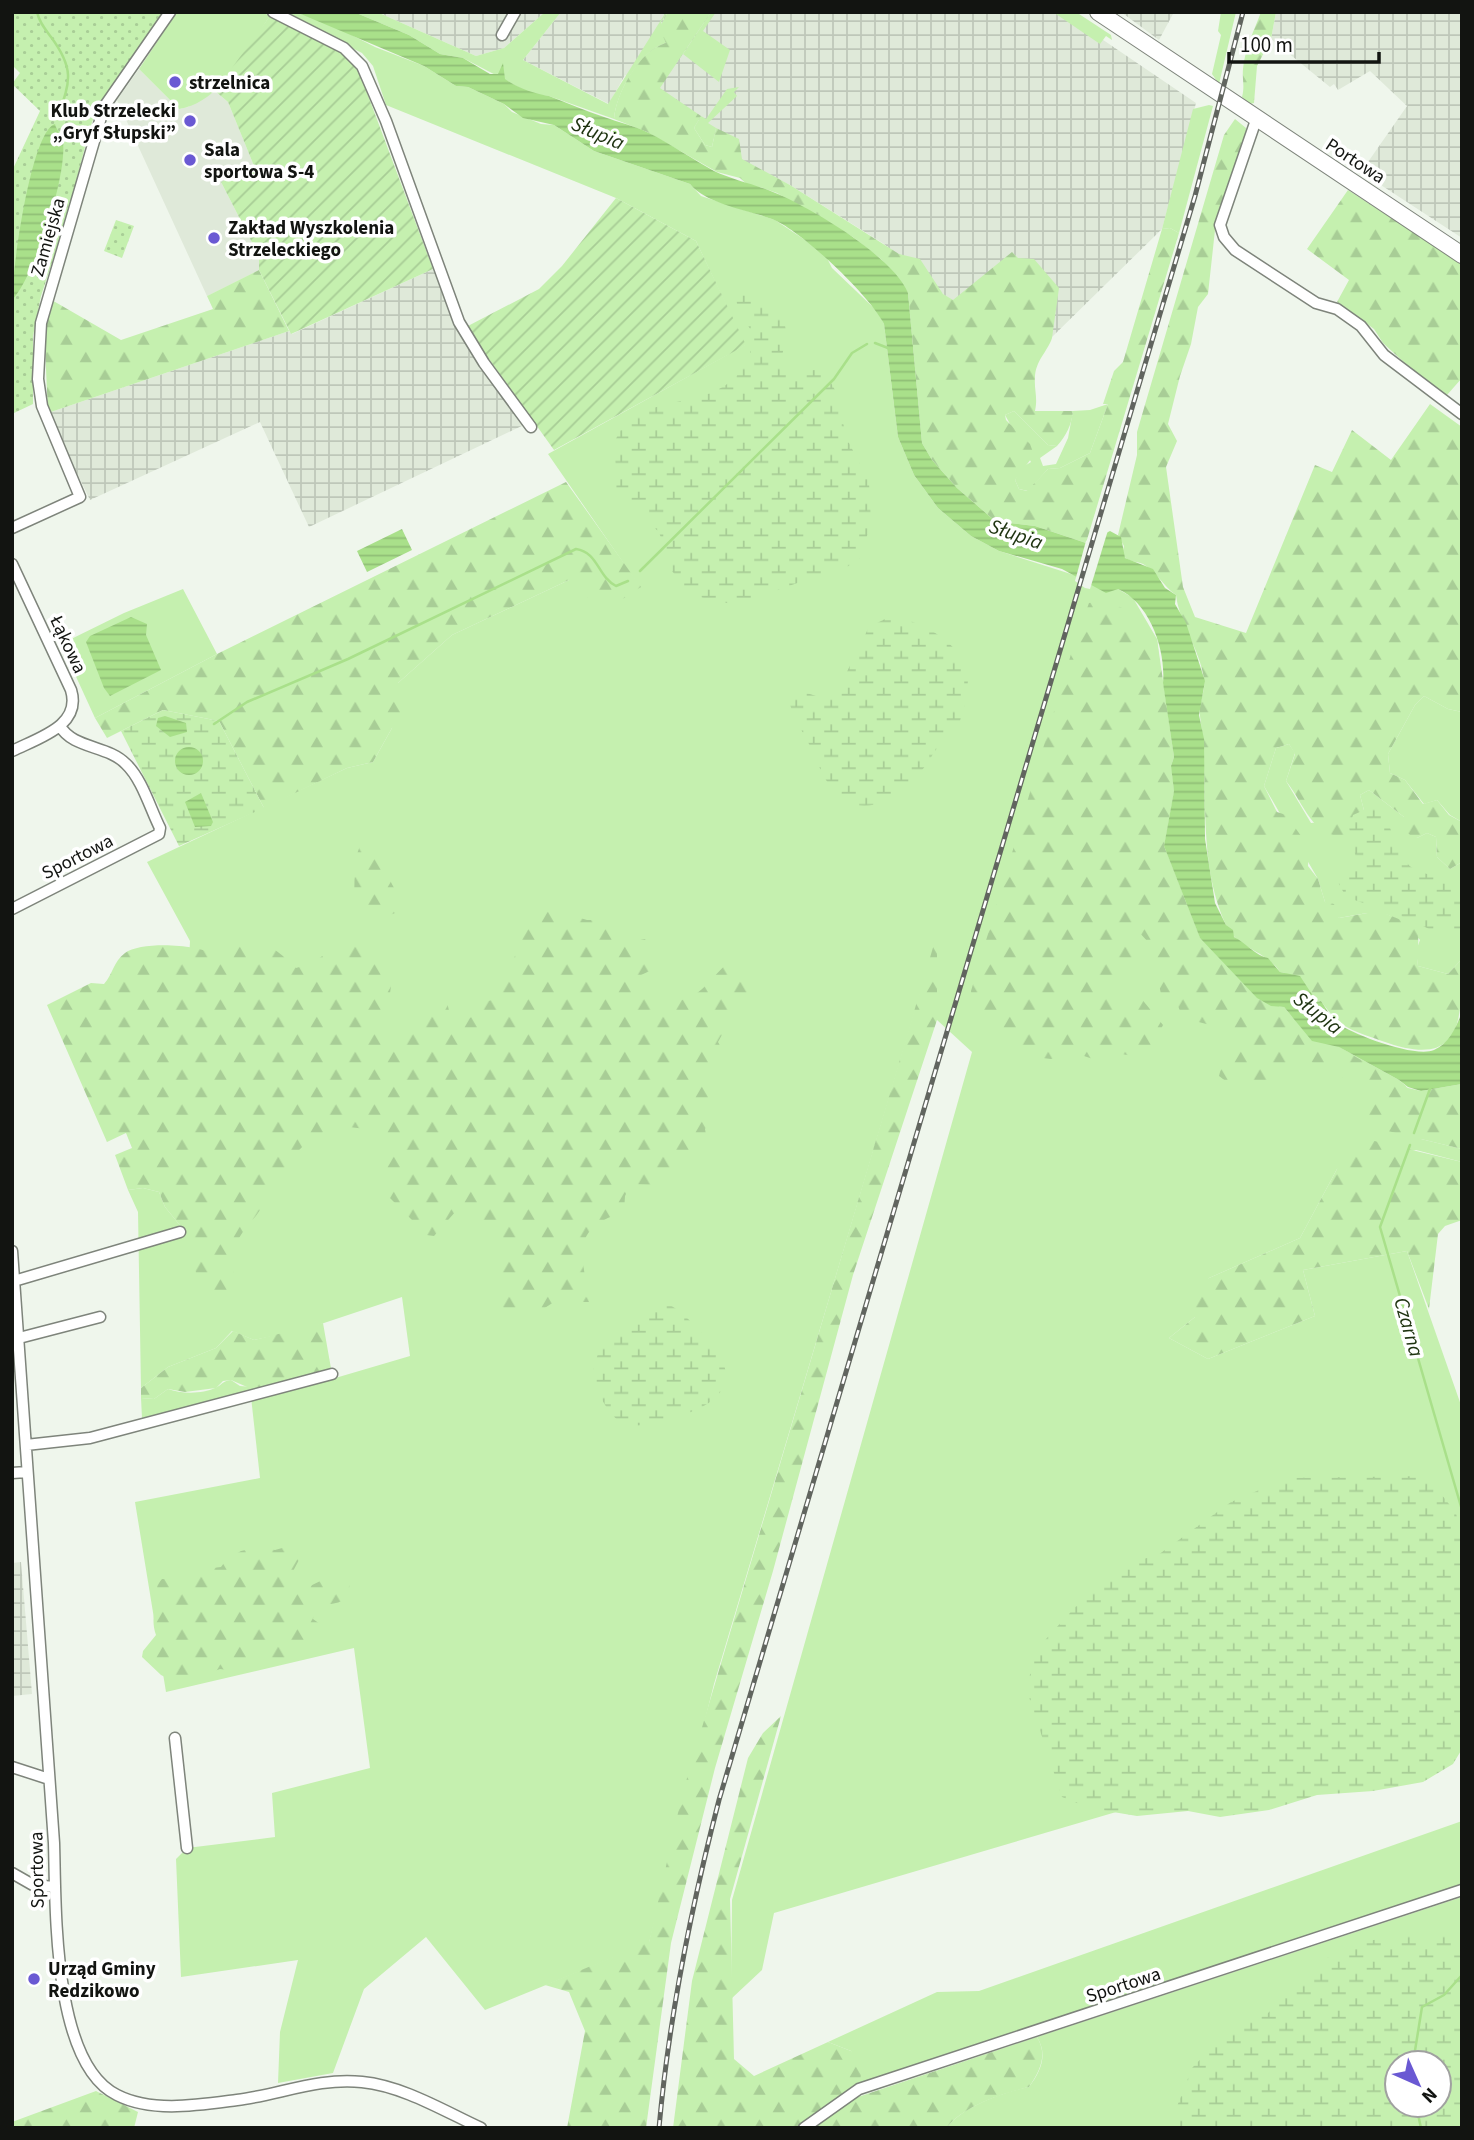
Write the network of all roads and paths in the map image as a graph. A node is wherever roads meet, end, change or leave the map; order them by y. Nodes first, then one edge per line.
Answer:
1 (170, 12) edge
2 (273, 12) edge
3 (514, 12) edge
4 (1098, 12) edge
5 (502, 35) dead end
6 (1256, 120) junction
7 (1462, 255) edge
8 (1462, 414) edge
9 (531, 427) dead end
10 (12, 528) edge
11 (12, 565) edge
12 (60, 726) junction
13 (12, 751) edge
14 (12, 909) edge
15 (180, 1232) dead end
16 (12, 1251) edge
17 (14, 1281) junction
18 (100, 1317) dead end
19 (19, 1338) junction
20 (332, 1374) dead end
21 (26, 1445) junction
22 (27, 1472) junction
23 (12, 1473) edge
24 (175, 1738) dead end
25 (12, 1767) edge
26 (49, 1779) junction
27 (187, 1848) dead end
28 (12, 1873) edge
29 (54, 1887) junction
30 (1462, 1890) edge
31 (481, 2128) edge
32 (804, 2128) edge

1 - 10 street, Zamiejska
2 - 9 street
3 - 5 street
4 - 6 main road, Portowa
6 - 7 main road, Portowa
6 - 8 street
11 - 12 street, Łąkowa
12 - 13 street
12 - 14 street, Sportowa
15 - 17 street
16 - 17 street, Sportowa
17 - 19 street, Sportowa
18 - 19 street
19 - 21 street, Sportowa
20 - 21 street
21 - 22 street, Sportowa
22 - 23 street
22 - 26 street, Sportowa
24 - 27 street
25 - 26 street
26 - 29 street, Sportowa
28 - 29 street
29 - 31 street, Sportowa
30 - 32 street, Sportowa

